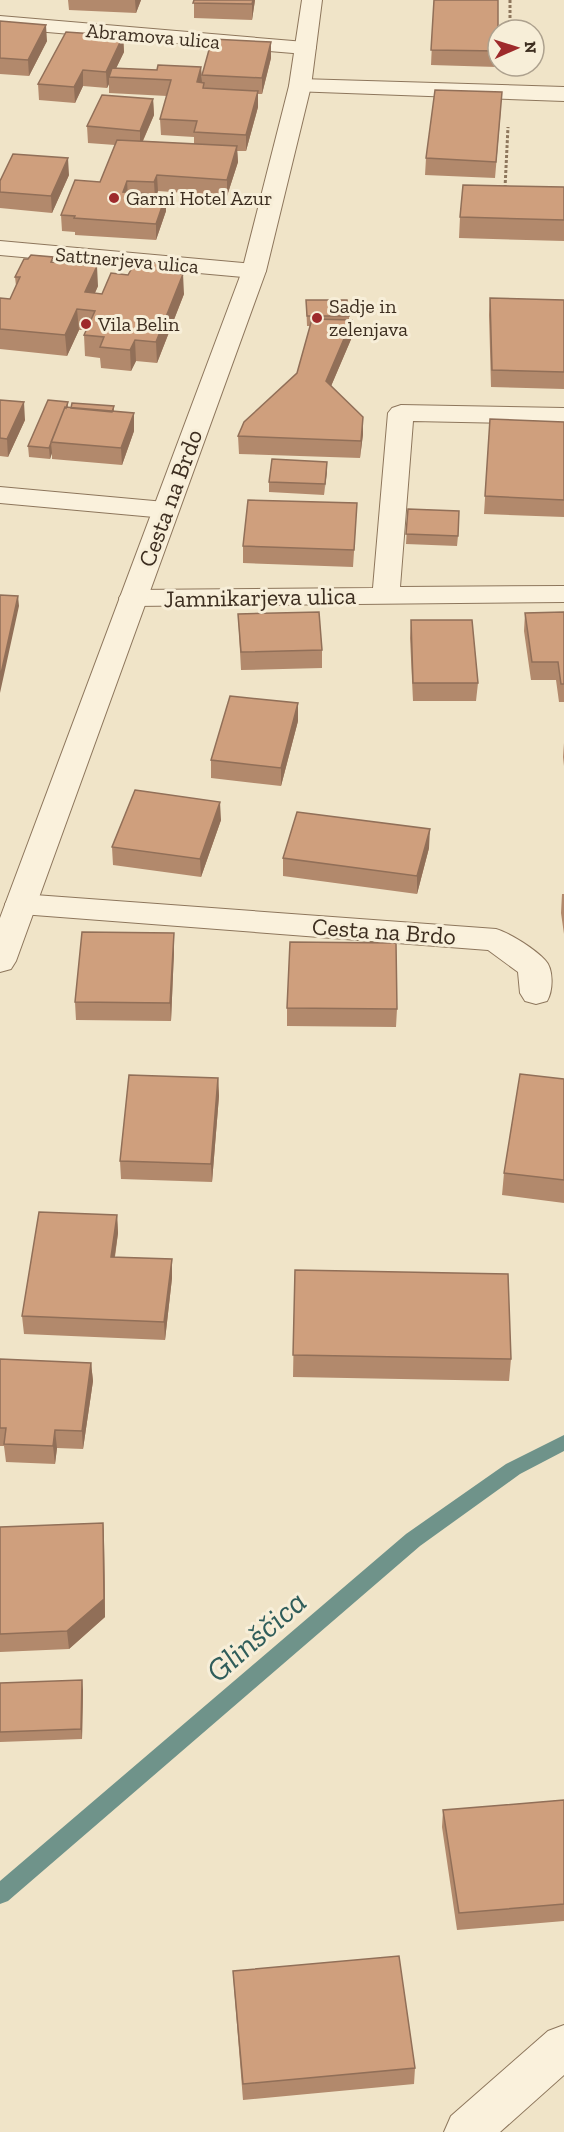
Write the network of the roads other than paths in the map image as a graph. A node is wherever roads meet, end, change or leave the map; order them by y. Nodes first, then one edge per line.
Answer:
1 (312, 0) edge
2 (0, 22) edge
3 (305, 48) junction
4 (300, 86) junction
5 (564, 94) edge
6 (0, 248) edge
7 (254, 271) junction
8 (564, 416) edge
9 (0, 495) edge
10 (165, 510) junction
11 (564, 594) edge
12 (386, 596) junction
13 (133, 598) junction
14 (21, 904) junction
15 (0, 961) edge
16 (536, 993) dead end
17 (564, 2046) edge
18 (467, 2132) edge

1 - 3 street, Cesta na Brdo
2 - 3 street, Abramova ulica
3 - 4 street, Cesta na Brdo
4 - 5 street
4 - 7 street, Cesta na Brdo
6 - 7 street, Sattnerjeva ulica
7 - 10 street, Cesta na Brdo
8 - 12 street, Jamnikarjeva ulica
9 - 10 street
10 - 13 street, Cesta na Brdo
11 - 12 street, Jamnikarjeva ulica
12 - 13 street, Jamnikarjeva ulica
13 - 14 street, Cesta na Brdo
14 - 15 street, Cesta na Brdo
14 - 16 street, Cesta na Brdo
17 - 18 street

